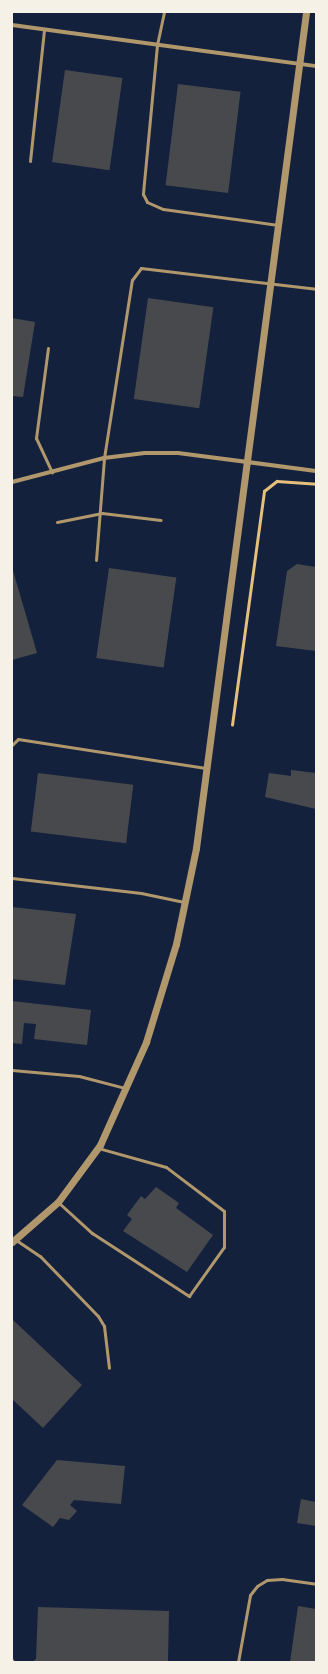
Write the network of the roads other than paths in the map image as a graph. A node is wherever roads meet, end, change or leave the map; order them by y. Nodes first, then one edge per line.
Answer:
1 (164, 12) edge
2 (306, 12) edge
3 (12, 25) edge
4 (44, 29) junction
5 (157, 45) junction
6 (299, 64) junction
7 (316, 66) edge
8 (30, 161) dead end
9 (278, 226) junction
10 (271, 284) junction
11 (316, 289) edge
12 (48, 348) dead end
13 (104, 458) junction
14 (246, 461) junction
15 (316, 471) edge
16 (52, 472) junction
17 (12, 482) edge
18 (102, 513) junction
19 (161, 520) dead end
20 (58, 522) dead end
21 (96, 560) dead end
22 (12, 745) edge
23 (206, 768) junction
24 (12, 878) edge
25 (186, 902) junction
26 (12, 1070) edge
27 (127, 1088) junction
28 (98, 1148) junction
29 (58, 1202) junction
30 (13, 1241) edge
31 (109, 1368) dead end
32 (316, 1584) edge
33 (238, 1662) edge

1 - 5 lane
2 - 6 street
3 - 4 street
4 - 5 street
4 - 8 lane
5 - 6 street
5 - 9 lane
6 - 7 street
6 - 9 street
9 - 10 street
10 - 11 lane
10 - 13 lane
10 - 14 street
12 - 16 lane
13 - 14 street
13 - 16 street
13 - 18 lane
14 - 15 street
14 - 23 street
16 - 17 street
18 - 19 lane
18 - 20 lane
18 - 21 lane
22 - 23 lane
23 - 25 street
24 - 25 lane
25 - 27 street
26 - 27 lane
27 - 28 street
28 - 29 street
28 - 29 lane
29 - 30 street
30 - 31 lane
32 - 33 lane

